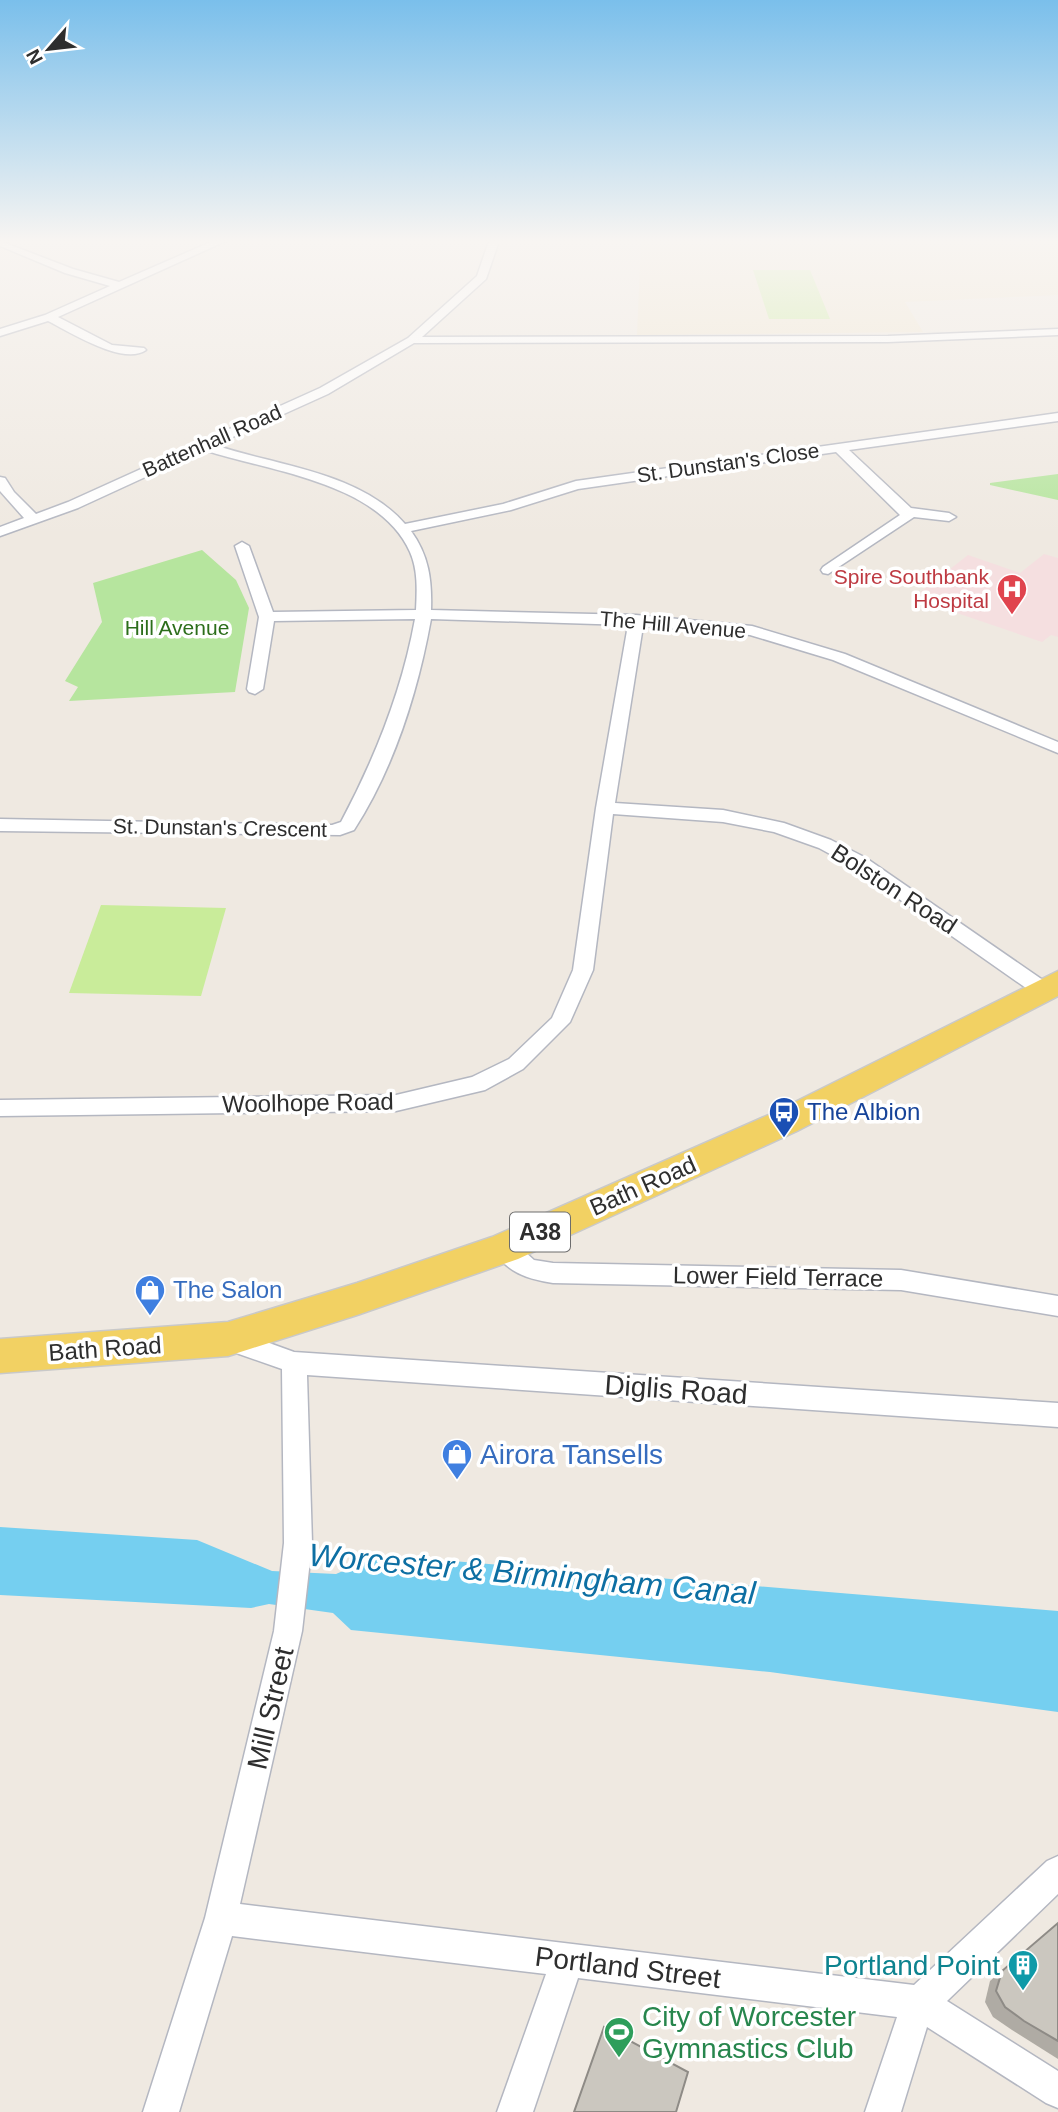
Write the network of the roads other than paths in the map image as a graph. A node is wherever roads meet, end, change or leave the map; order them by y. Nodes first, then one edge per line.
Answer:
1 (93, 340) edge
2 (412, 340) joint
3 (621, 340) edge
4 (140, 350) dead end
5 (1058, 417) edge
6 (202, 445) junction
7 (839, 448) junction
8 (0, 481) edge
9 (907, 512) junction
10 (949, 517) dead end
11 (34, 520) junction
12 (402, 529) junction
13 (0, 532) edge
14 (242, 546) dead end
15 (828, 570) dead end
16 (423, 614) junction
17 (267, 617) junction
18 (636, 620) junction
19 (255, 689) dead end
20 (1058, 748) edge
21 (606, 808) junction
22 (9, 825) edge
23 (1051, 986) edge
24 (0, 1108) edge
25 (505, 1248) junction
26 (1058, 1306) edge
27 (228, 1339) junction
28 (0, 1356) edge
29 (294, 1363) junction
30 (1058, 1415) edge
31 (1058, 1872) edge
32 (221, 1918) junction
33 (566, 1960) junction
34 (920, 2003) junction
35 (1058, 2091) edge
36 (161, 2112) edge
37 (515, 2112) edge
38 (883, 2112) edge

1 - 4 street
2 - 3 street
2 - 6 street, Battenhall Road
5 - 7 street, St. Dunstan's Close
6 - 11 street, Battenhall Road
6 - 12 street, St. Dunstan's Crescent
7 - 9 street
7 - 12 street, St. Dunstan's Close
8 - 11 street
9 - 10 street
9 - 15 street
11 - 13 street, Battenhall Road
12 - 16 street, St. Dunstan's Crescent
14 - 17 street
16 - 17 street, The Hill Avenue
16 - 18 street, The Hill Avenue
16 - 22 street, St. Dunstan's Crescent
17 - 19 street
18 - 20 street, The Hill Avenue
18 - 21 street, Woolhope Road
21 - 23 street, Bolston Road
21 - 24 street, Woolhope Road
23 - 25 main road, Bath Road / A38
25 - 26 street, Lower Field Terrace
25 - 27 main road, Bath Road / A38
27 - 28 main road, Bath Road / A38
27 - 29 street
29 - 30 street, Diglis Road
29 - 32 street, Mill Street
31 - 34 street
32 - 33 street, Portland Street
32 - 36 street, Mill Street
33 - 34 street, Portland Street
33 - 37 street
34 - 35 street
34 - 38 street

